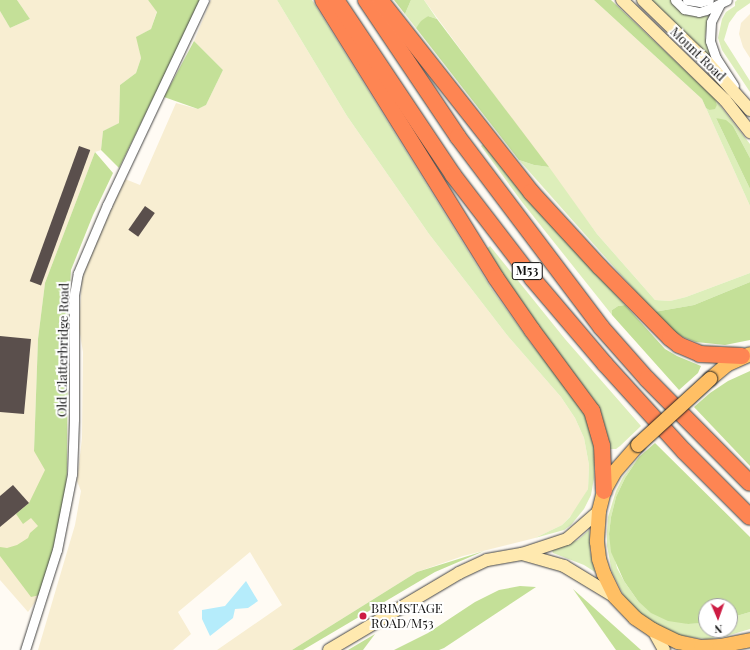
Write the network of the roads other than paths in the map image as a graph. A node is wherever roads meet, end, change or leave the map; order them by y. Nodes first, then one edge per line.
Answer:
1 (204, 0) edge
2 (323, 0) edge
3 (336, 0) edge
4 (366, 0) edge
5 (380, 0) edge
6 (622, 0) edge
7 (643, 0) edge
8 (674, 0) edge
9 (687, 0) edge
10 (708, 0) edge
11 (723, 2) edge
12 (747, 105) edge
13 (750, 132) edge
14 (746, 355) edge
15 (750, 483) edge
16 (604, 491) junction
17 (599, 511) junction
18 (750, 517) edge
19 (522, 554) junction
20 (615, 597) junction
21 (653, 630) junction
22 (750, 640) edge
23 (24, 650) edge
24 (329, 650) edge
25 (664, 650) edge
26 (738, 650) edge

1 - 23 street, Old Clatterbridge Road
2 - 16 highway
3 - 18 highway, M53
4 - 15 highway, M53
5 - 14 highway
6 - 13 main road, Mount Road
7 - 12 main road, Mount Road
8 - 11 street, Mount Road
9 - 10 street
11 - 12 street, Mount Road
14 - 16 main road, bridge
16 - 17 main road
17 - 19 main road
17 - 20 main road
19 - 20 main road
19 - 24 main road
20 - 21 main road
21 - 22 main road
21 - 25 main road
22 - 26 main road

